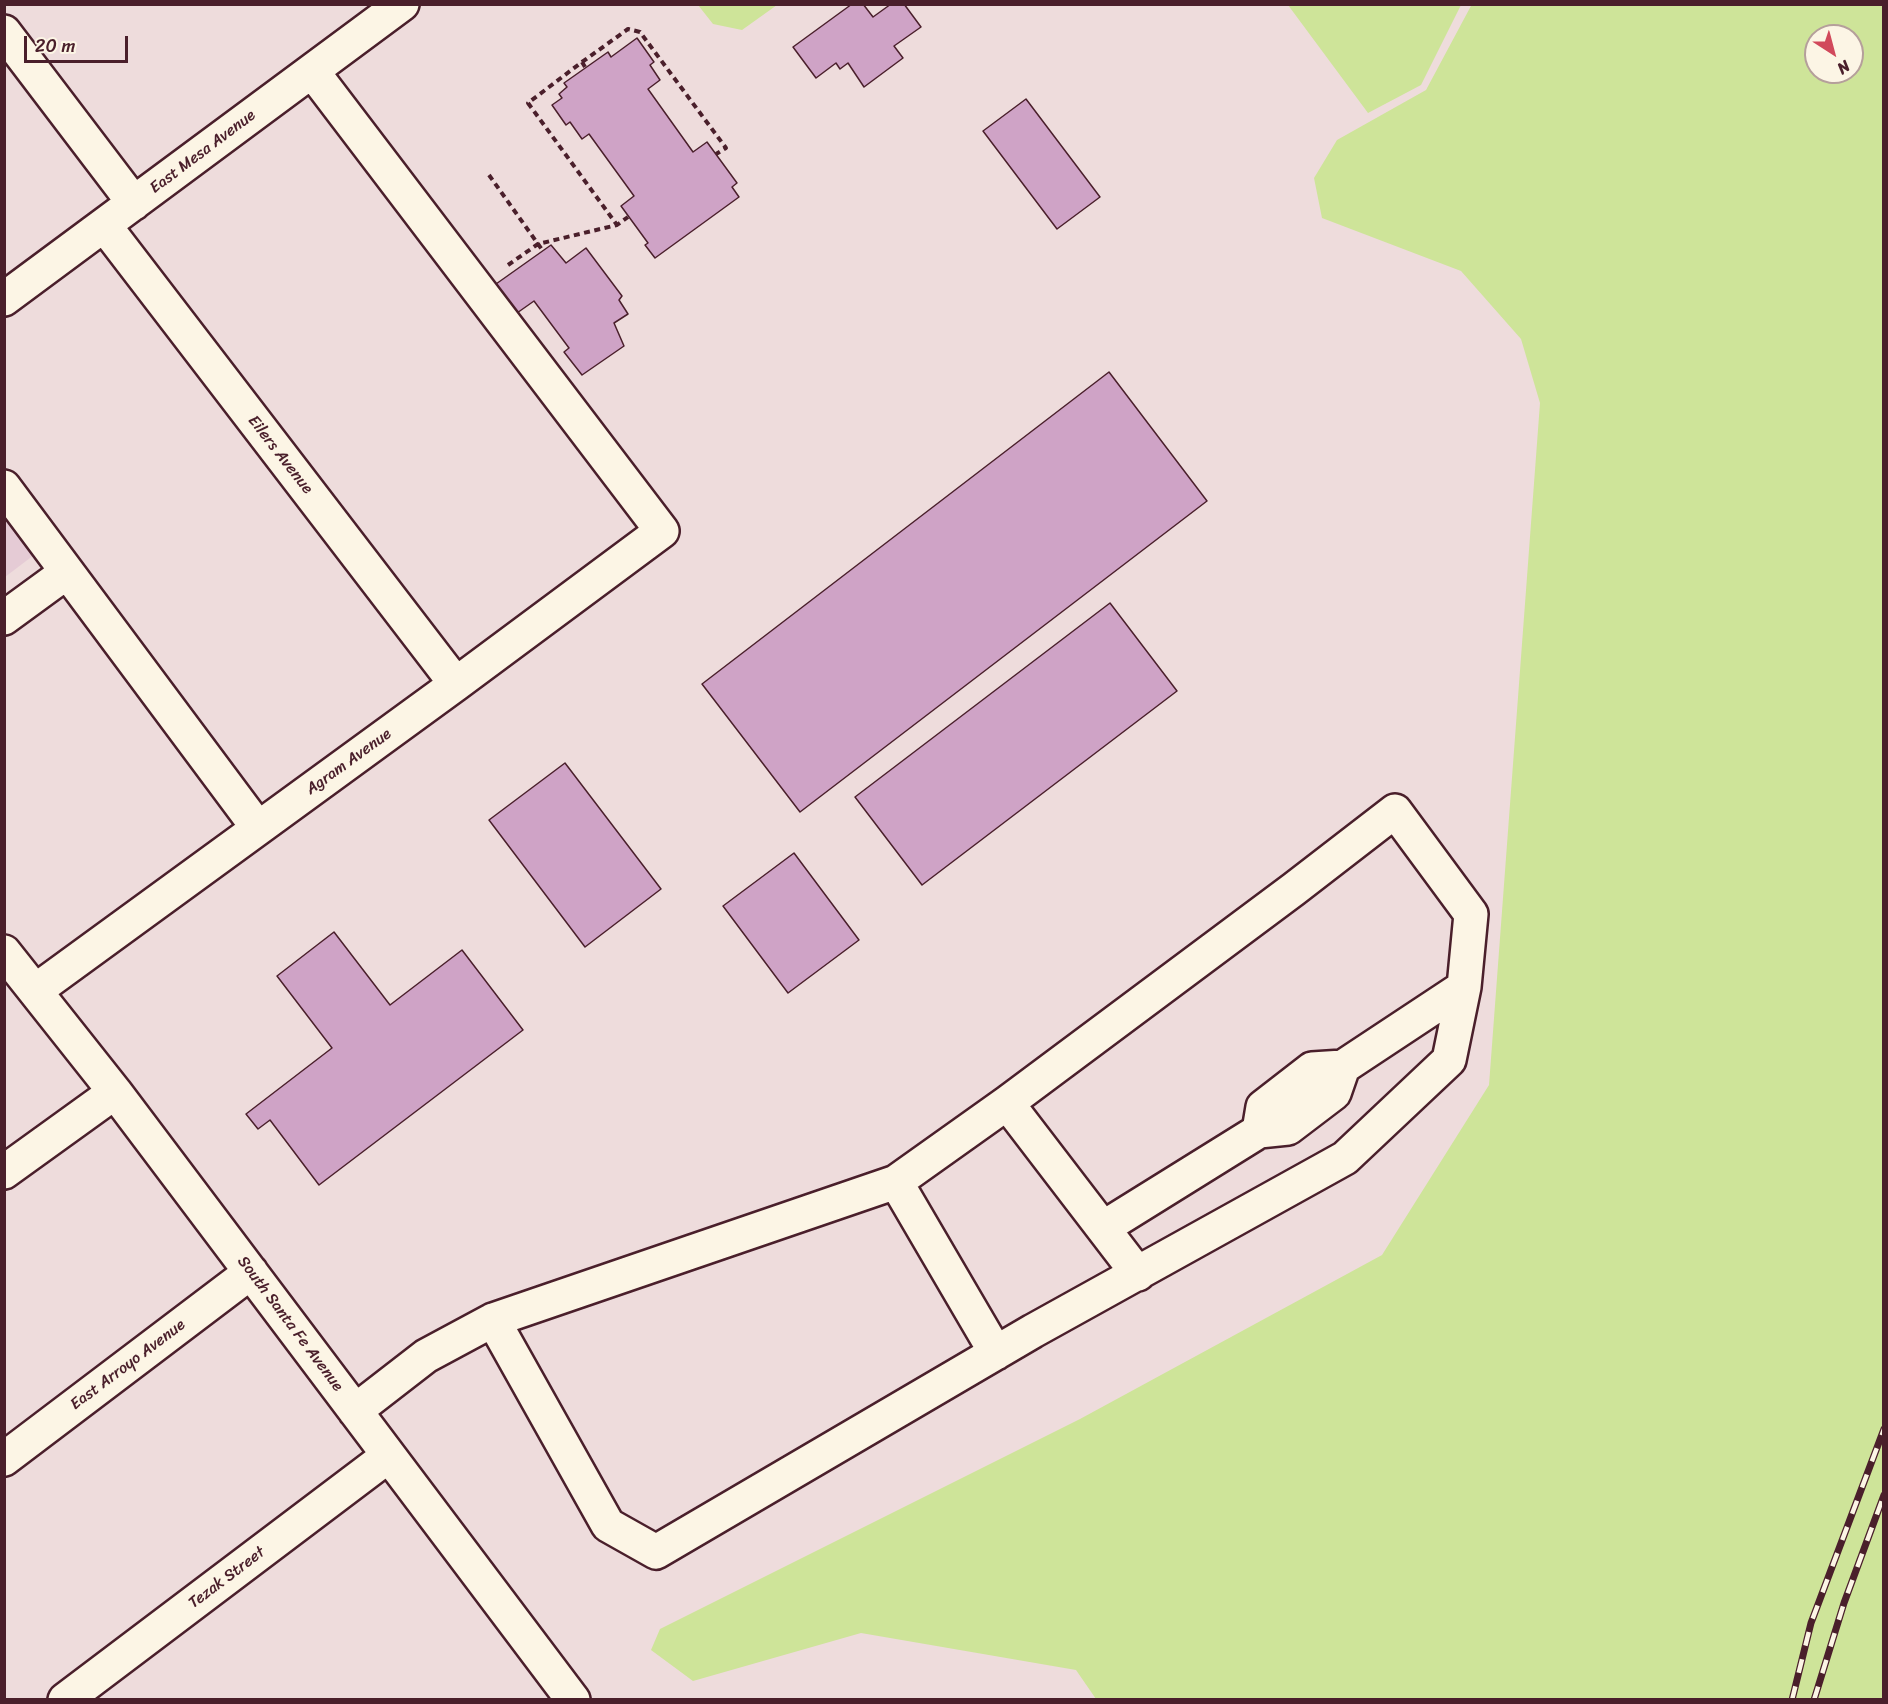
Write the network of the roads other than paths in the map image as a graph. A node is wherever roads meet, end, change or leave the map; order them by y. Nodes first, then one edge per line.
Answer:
1 (402, 4) edge
2 (4, 32) edge
3 (312, 71) junction
4 (134, 204) junction
5 (104, 225) junction
6 (4, 299) edge
7 (4, 487) edge
8 (67, 572) junction
9 (4, 618) edge
10 (456, 684) junction
11 (258, 828) junction
12 (4, 952) edge
13 (1464, 987) junction
14 (35, 991) junction
15 (115, 1092) junction
16 (1007, 1103) junction
17 (4, 1172) edge
18 (896, 1182) junction
19 (1103, 1228) junction
20 (251, 1272) junction
21 (1137, 1274) junction
22 (493, 1320) junction
23 (996, 1353) junction
24 (355, 1411) junction
25 (7, 1450) edge
26 (388, 1456) junction
27 (65, 1700) edge
28 (573, 1700) edge

1 - 3 street, East Mesa Avenue
2 - 4 street
3 - 4 street, East Mesa Avenue
3 - 10 street, Agram Avenue
4 - 5 street, East Mesa Avenue
5 - 6 street, East Mesa Avenue
5 - 10 street, Eilers Avenue
7 - 8 street
8 - 9 street
8 - 11 street
10 - 11 street, Agram Avenue
11 - 14 street, Agram Avenue
12 - 14 street, South Santa Fe Avenue
13 - 16 street
13 - 19 street
13 - 21 street
14 - 15 street, South Santa Fe Avenue
15 - 17 street
15 - 20 street, South Santa Fe Avenue
16 - 18 street
16 - 19 street
18 - 22 street
18 - 23 street
19 - 21 street
20 - 24 street, South Santa Fe Avenue
20 - 25 street, East Arroyo Avenue
21 - 23 street
22 - 23 street
22 - 24 street
24 - 26 street, South Santa Fe Avenue
26 - 27 street, Tezak Street
26 - 28 street, South Santa Fe Avenue

